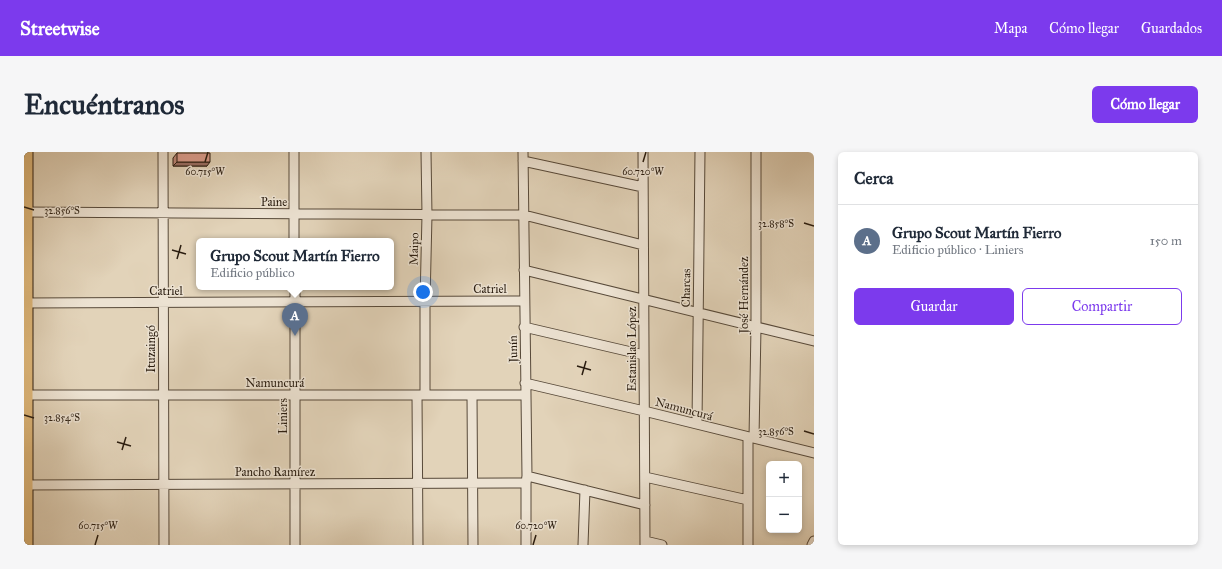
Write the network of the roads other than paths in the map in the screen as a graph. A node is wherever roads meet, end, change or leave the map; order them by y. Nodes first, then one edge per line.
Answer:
1 (27, 152) edge
2 (163, 152) edge
3 (294, 152) edge
4 (426, 152) edge
5 (643, 152) edge
6 (700, 152) edge
7 (756, 152) edge
8 (523, 156) edge
9 (643, 187) junction
10 (25, 212) edge
11 (163, 213) junction
12 (294, 214) junction
13 (427, 214) junction
14 (524, 215) junction
15 (294, 238) edge
16 (644, 245) junction
17 (524, 270) junction
18 (295, 290) edge
19 (644, 300) junction
20 (524, 301) junction
21 (295, 302) junction
22 (425, 302) junction
23 (25, 303) edge
24 (163, 303) junction
25 (698, 313) junction
26 (524, 327) junction
27 (756, 327) junction
28 (814, 341) edge
29 (644, 355) junction
30 (525, 383) junction
31 (26, 395) edge
32 (163, 395) junction
33 (295, 395) junction
34 (421, 395) junction
35 (472, 395) junction
36 (525, 395) junction
37 (644, 411) junction
38 (697, 424) junction
39 (751, 438) junction
40 (814, 453) edge
41 (645, 477) junction
42 (526, 480) junction
43 (472, 483) junction
44 (295, 484) junction
45 (417, 484) junction
46 (26, 485) edge
47 (164, 485) junction
48 (585, 490) junction
49 (748, 500) junction
50 (645, 505) junction
51 (814, 541) edge
52 (645, 543) edge
53 (27, 545) edge
54 (164, 545) edge
55 (296, 545) edge
56 (418, 545) edge
57 (473, 545) edge
58 (526, 545) edge
59 (583, 545) edge
60 (662, 545) edge
61 (748, 545) edge
62 (812, 545) edge

1 - 10 main road
2 - 11 street, Ituzaingó
3 - 12 street
4 - 13 street, Maipo
5 - 9 street, Estanislao López
6 - 25 street, Charcas
7 - 27 street, José Hernández
8 - 9 street
8 - 14 street, Junín
9 - 16 street, Estanislao López
10 - 11 street, Paine
10 - 23 main road
11 - 12 street, Paine
11 - 24 street, Ituzaingó
12 - 13 street, Paine
12 - 15 street
13 - 14 street, Paine
13 - 22 street, Maipo
14 - 16 street, Paine
14 - 17 street, Junín
16 - 19 street, Estanislao López
17 - 19 street
17 - 20 street, Junín
18 - 21 street, Liniers
19 - 25 street
19 - 29 street, Estanislao López
20 - 22 street, Catriel
20 - 26 street, Junín
21 - 22 street, Catriel
21 - 24 street, Catriel
21 - 33 street, Liniers
22 - 34 street, Maipo
23 - 24 street, Catriel
23 - 31 main road
24 - 32 street, Ituzaingó
25 - 27 street
25 - 38 street, Charcas
26 - 29 street
26 - 30 street, Junín
27 - 28 street
27 - 39 street, José Hernández
29 - 37 street, Estanislao López
30 - 36 street, Junín
30 - 37 street, Namuncurá
31 - 32 street, Namuncurá
31 - 46 main road
32 - 33 street, Namuncurá
32 - 47 street, Ituzaingó
33 - 34 street, Namuncurá
33 - 44 street, Liniers
34 - 35 street, Namuncurá
34 - 45 street, Maipo
35 - 36 street, Namuncurá
35 - 43 street
36 - 42 street, Junín
37 - 38 street, Namuncurá
37 - 41 street, Estanislao López
38 - 39 street, Namuncurá
39 - 40 street, Namuncurá
39 - 49 street, José Hernández
41 - 49 street
41 - 50 street, Estanislao López
42 - 43 street, Pancho Ramírez
42 - 48 street, Pancho Ramírez
42 - 58 street, Junín
43 - 45 street, Pancho Ramírez
43 - 57 street
44 - 45 street, Pancho Ramírez
44 - 47 street, Pancho Ramírez
44 - 55 street, Liniers
45 - 56 street, Maipo
46 - 47 street, Pancho Ramírez
46 - 53 main road
47 - 54 street, Ituzaingó
48 - 50 street, Pancho Ramírez
48 - 59 street
49 - 61 street, José Hernández
50 - 52 street, Estanislao López
51 - 62 street
52 - 60 street

